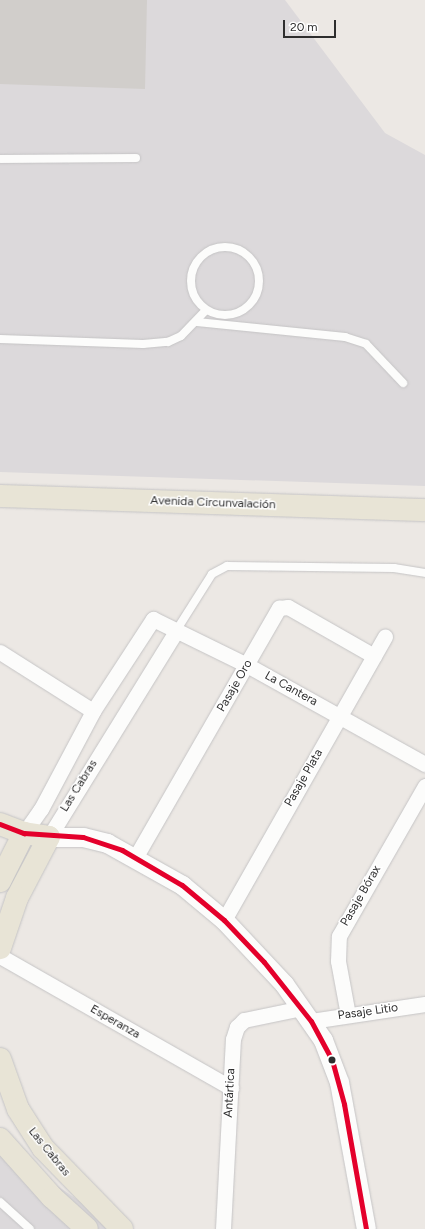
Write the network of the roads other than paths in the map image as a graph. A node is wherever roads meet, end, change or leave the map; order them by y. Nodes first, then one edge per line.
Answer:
1 (136, 158) dead end
2 (0, 159) edge
3 (206, 310) junction
4 (197, 322) junction
5 (0, 340) edge
6 (403, 383) dead end
7 (0, 496) edge
8 (425, 510) edge
9 (425, 572) edge
10 (153, 620) joint
11 (176, 631) junction
12 (385, 637) dead end
13 (0, 652) edge
14 (374, 656) junction
15 (247, 665) junction
16 (92, 711) junction
17 (340, 715) junction
18 (425, 764) edge
19 (425, 786) edge
20 (0, 824) edge
21 (24, 833) junction
22 (49, 836) junction
23 (135, 858) junction
24 (0, 881) edge
25 (224, 920) junction
26 (0, 948) edge
27 (0, 956) edge
28 (425, 1004) edge
29 (307, 1014) junction
30 (348, 1015) junction
31 (0, 1064) edge
32 (231, 1088) junction
33 (0, 1139) edge
34 (0, 1202) edge
35 (30, 1229) edge
36 (86, 1229) edge
37 (122, 1229) edge
38 (223, 1229) edge
39 (366, 1229) edge

1 - 2 lane
3 - 3 lane
3 - 4 lane
4 - 5 lane
4 - 6 lane
7 - 8 main road, Avenida Circunvalación
9 - 11 lane
10 - 11 street, La Cantera
10 - 16 street, Las Cabras
11 - 15 street, La Cantera
11 - 22 street, Las Cabras
12 - 14 street, Pasaje Plata
13 - 16 street
14 - 15 street, Pasaje Oro
14 - 17 street, Pasaje Plata
15 - 17 street, La Cantera
15 - 23 street, Pasaje Oro
16 - 21 street, Las Cabras
17 - 18 street, La Cantera
17 - 25 street, Pasaje Plata
19 - 30 street, Pasaje Bórax
20 - 21 main road
21 - 22 main road
21 - 24 main road, Las Cabras
22 - 23 street
22 - 26 main road, Las Cabras
23 - 25 street
25 - 29 street
27 - 32 street, Esperanza
28 - 30 street, Pasaje Litio
29 - 30 street, Pasaje Litio
29 - 32 street, Antártica
29 - 39 street
31 - 37 main road, Las Cabras
32 - 38 street, Antártica
33 - 36 main road
34 - 35 lane

